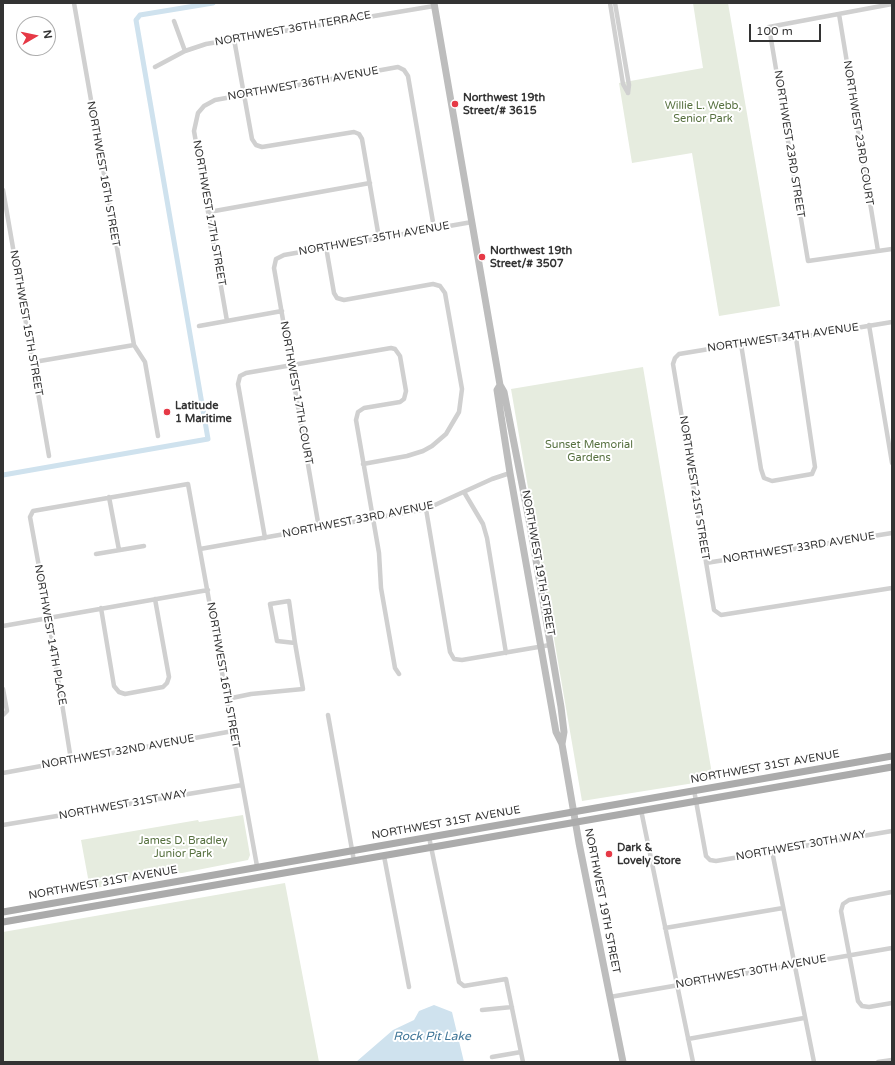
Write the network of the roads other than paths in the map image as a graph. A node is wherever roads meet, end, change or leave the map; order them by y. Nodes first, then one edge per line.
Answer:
1 (74, 3) edge
2 (610, 3) edge
3 (615, 3) edge
4 (434, 4) edge
5 (892, 4) edge
6 (839, 14) junction
7 (174, 21) dead end
8 (234, 39) junction
9 (186, 51) junction
10 (155, 67) dead end
11 (244, 95) junction
12 (204, 106) joint
13 (370, 183) junction
14 (3, 190) edge
15 (209, 212) junction
16 (472, 222) junction
17 (434, 228) junction
18 (379, 238) junction
19 (326, 247) junction
20 (892, 249) edge
21 (878, 252) junction
22 (276, 259) joint
23 (282, 311) junction
24 (227, 321) junction
25 (892, 322) edge
26 (199, 326) dead end
27 (869, 326) junction
28 (796, 338) junction
29 (740, 344) junction
30 (134, 345) junction
31 (675, 358) joint
32 (34, 362) junction
33 (291, 365) junction
34 (500, 385) junction
35 (158, 436) dead end
36 (49, 456) dead end
37 (892, 463) edge
38 (363, 464) junction
39 (510, 474) junction
40 (464, 492) junction
41 (110, 497) junction
42 (426, 509) junction
43 (373, 518) junction
44 (319, 528) junction
45 (892, 533) edge
46 (265, 538) junction
47 (144, 546) dead end
48 (200, 549) junction
49 (119, 550) junction
50 (96, 554) dead end
51 (706, 563) junction
52 (892, 588) edge
53 (208, 590) junction
54 (155, 599) junction
55 (101, 608) junction
56 (48, 618) junction
57 (3, 626) edge
58 (295, 643) junction
59 (550, 645) junction
60 (542, 646) junction
61 (506, 653) junction
62 (399, 674) dead end
63 (3, 689) edge
64 (227, 699) junction
65 (3, 715) edge
66 (328, 715) dead end
67 (233, 731) junction
68 (562, 744) junction
69 (892, 756) edge
70 (71, 760) junction
71 (892, 767) edge
72 (3, 773) edge
73 (242, 785) junction
74 (694, 790) junction
75 (696, 800) junction
76 (641, 810) junction
77 (573, 812) junction
78 (575, 823) junction
79 (3, 825) edge
80 (892, 831) edge
81 (430, 838) junction
82 (431, 849) junction
83 (352, 850) junction
84 (772, 851) junction
85 (384, 856) junction
86 (354, 861) junction
87 (257, 866) junction
88 (246, 879) junction
89 (892, 892) edge
90 (783, 908) junction
91 (3, 912) edge
92 (3, 922) edge
93 (665, 928) junction
94 (892, 948) edge
95 (849, 956) junction
96 (795, 964) junction
97 (677, 985) junction
98 (409, 987) dead end
99 (610, 997) junction
100 (892, 1003) edge
101 (512, 1007) junction
102 (482, 1010) dead end
103 (804, 1018) junction
104 (688, 1039) junction
105 (521, 1052) junction
106 (492, 1057) dead end
107 (892, 1060) edge
108 (524, 1062) edge
109 (623, 1062) edge
110 (692, 1062) edge
111 (814, 1062) edge
112 (878, 1062) edge

1 - 30 street, NORTHWEST 16TH STREET
2 - 3 street
4 - 8 street, NORTHWEST 36TH TERRACE
4 - 16 street, NORTHWEST 19TH STREET
5 - 6 street
6 - 21 street, NORTHWEST 23RD COURT
6 - 21 street, NORTHWEST 23RD STREET
7 - 9 street
8 - 9 street, NORTHWEST 36TH TERRACE
8 - 11 street
9 - 10 street, NORTHWEST 36TH TERRACE
11 - 12 street, NORTHWEST 36TH AVENUE
11 - 13 street
11 - 17 street, NORTHWEST 36TH AVENUE
12 - 15 street, NORTHWEST 17TH STREET
13 - 15 street
13 - 18 street
14 - 32 street, NORTHWEST 15TH STREET
15 - 24 street, NORTHWEST 17TH STREET
16 - 17 street, NORTHWEST 35TH AVENUE
16 - 34 street, NORTHWEST 19TH STREET
17 - 18 street, NORTHWEST 35TH AVENUE
18 - 19 street, NORTHWEST 35TH AVENUE
19 - 22 street, NORTHWEST 35TH AVENUE
19 - 38 street
20 - 21 street
22 - 23 street, NORTHWEST 17TH COURT
23 - 24 street
23 - 33 street, NORTHWEST 17TH COURT
24 - 26 street
25 - 27 street, NORTHWEST 34TH AVENUE
27 - 28 street, NORTHWEST 34TH AVENUE
27 - 37 street
28 - 29 street, NORTHWEST 34TH AVENUE
28 - 29 street
29 - 31 street, NORTHWEST 34TH AVENUE
30 - 32 street
30 - 35 street
31 - 51 street, NORTHWEST 21ST STREET
32 - 36 street, NORTHWEST 15TH STREET
33 - 38 street
33 - 44 street, NORTHWEST 17TH COURT
33 - 46 street
34 - 39 street, NORTHWEST 19TH STREET
34 - 59 street, NORTHWEST 19TH STREET
38 - 43 street
39 - 40 street, NORTHWEST 33RD AVENUE
39 - 60 street, NORTHWEST 19TH STREET
40 - 42 street, NORTHWEST 33RD AVENUE
40 - 61 street
41 - 48 street, NORTHWEST 16TH STREET
41 - 49 street
41 - 56 street, NORTHWEST 14TH PLACE
42 - 43 street, NORTHWEST 33RD AVENUE
42 - 61 street
43 - 44 street, NORTHWEST 33RD AVENUE
43 - 62 street
44 - 46 street, NORTHWEST 33RD AVENUE
45 - 51 street, NORTHWEST 33RD AVENUE
46 - 48 street, NORTHWEST 33RD AVENUE
47 - 49 street
48 - 53 street, NORTHWEST 16TH STREET
49 - 50 street
51 - 52 street, NORTHWEST 21ST STREET
53 - 54 street
53 - 64 street, NORTHWEST 16TH STREET
54 - 55 street
54 - 55 street
55 - 56 street
56 - 57 street
56 - 70 street, NORTHWEST 14TH PLACE
58 - 58 street
58 - 64 street
59 - 60 street
59 - 68 street, NORTHWEST 19TH STREET
60 - 61 street
60 - 68 street, NORTHWEST 19TH STREET
63 - 65 street
64 - 67 street, NORTHWEST 16TH STREET
66 - 83 street
67 - 70 street, NORTHWEST 32ND AVENUE
67 - 73 street, NORTHWEST 16TH STREET
68 - 77 street, NORTHWEST 19TH STREET
69 - 74 main road, NORTHWEST 31ST AVENUE
70 - 72 street, NORTHWEST 32ND AVENUE
71 - 75 main road, NORTHWEST 31ST AVENUE
73 - 79 street, NORTHWEST 31ST WAY
73 - 87 street, NORTHWEST 16TH STREET
74 - 75 street
74 - 77 main road, NORTHWEST 31ST AVENUE
75 - 76 main road, NORTHWEST 31ST AVENUE
75 - 84 street, NORTHWEST 30TH WAY
76 - 78 main road, NORTHWEST 31ST AVENUE
76 - 93 street
77 - 78 street, NORTHWEST 19TH STREET
77 - 81 main road, NORTHWEST 31ST AVENUE
78 - 82 main road, NORTHWEST 31ST AVENUE
78 - 99 street, NORTHWEST 19TH STREET
80 - 84 street, NORTHWEST 30TH WAY
81 - 82 street
81 - 83 main road, NORTHWEST 31ST AVENUE
82 - 85 main road, NORTHWEST 31ST AVENUE
82 - 101 street
83 - 86 street
83 - 87 main road, NORTHWEST 31ST AVENUE
84 - 90 street
85 - 86 main road, NORTHWEST 31ST AVENUE
85 - 98 street
86 - 88 main road, NORTHWEST 31ST AVENUE
87 - 88 main road
87 - 91 main road, NORTHWEST 31ST AVENUE
88 - 92 main road, NORTHWEST 31ST AVENUE
89 - 95 street
90 - 93 street
90 - 96 street
93 - 97 street
94 - 95 street, NORTHWEST 30TH AVENUE
95 - 96 street, NORTHWEST 30TH AVENUE
95 - 100 street
96 - 97 street, NORTHWEST 30TH AVENUE
96 - 103 street
97 - 99 street, NORTHWEST 30TH AVENUE
97 - 104 street
99 - 109 street, NORTHWEST 19TH STREET
101 - 102 street
101 - 105 street
103 - 104 street
103 - 111 street
104 - 110 street
105 - 106 street
105 - 108 street
107 - 112 street

